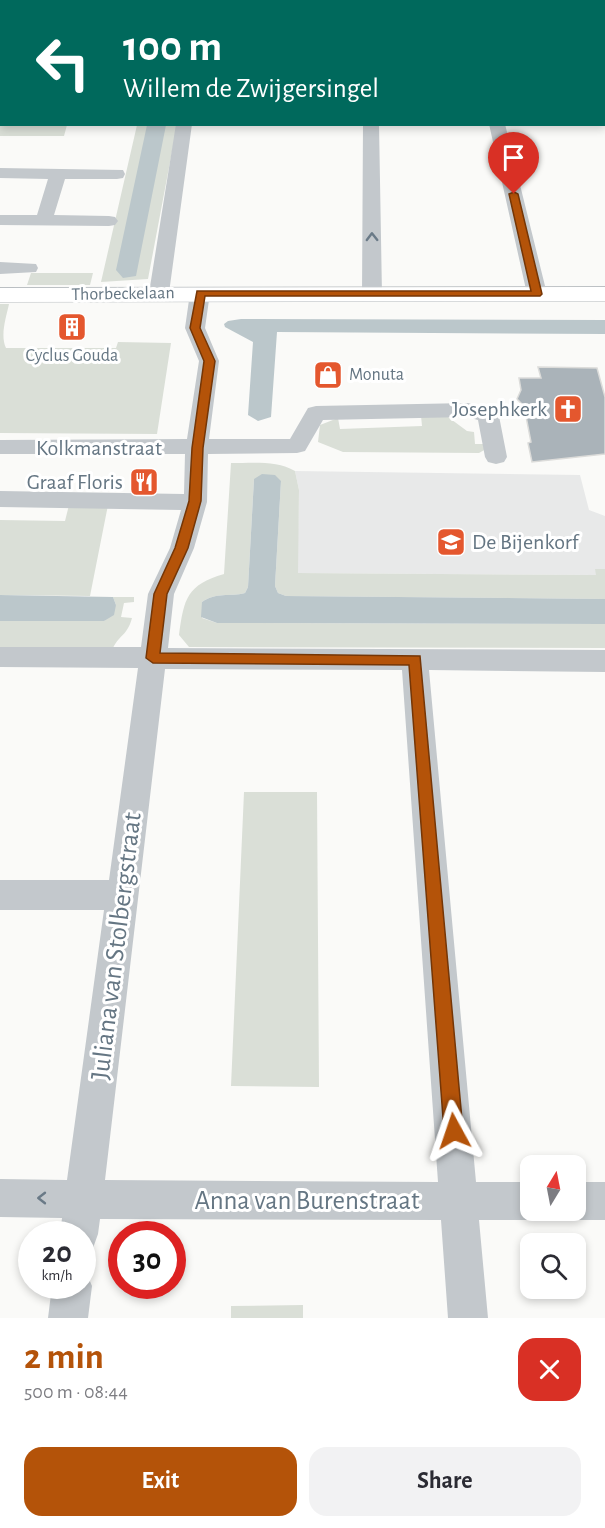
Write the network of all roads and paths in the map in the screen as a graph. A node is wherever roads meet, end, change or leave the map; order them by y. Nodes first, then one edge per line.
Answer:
1 (184, 126) edge
2 (370, 126) edge
3 (497, 126) edge
4 (0, 173) edge
5 (58, 174) junction
6 (117, 174) dead end
7 (0, 220) edge
8 (44, 220) junction
9 (109, 221) dead end
10 (0, 268) edge
11 (28, 268) dead end
12 (159, 293) junction
13 (200, 293) junction
14 (537, 294) junction
15 (605, 294) edge
16 (0, 295) edge
17 (372, 295) junction
18 (0, 447) edge
19 (197, 448) junction
20 (496, 456) dead end
21 (0, 499) edge
22 (195, 501) junction
23 (0, 657) edge
24 (153, 658) junction
25 (416, 660) junction
26 (605, 662) edge
27 (0, 895) edge
28 (122, 895) junction
29 (0, 1198) edge
30 (459, 1201) junction
31 (520, 1201) edge
32 (586, 1201) edge
33 (605, 1201) edge
34 (81, 1216) edge
35 (70, 1299) edge
36 (68, 1318) edge
37 (468, 1318) edge

1 - 12 street
17 -> 2 street
3 - 14 street
4 - 5 street
5 - 6 street
5 - 8 street
7 - 8 street
8 - 9 street
10 - 11 street
12 - 13 main road, Thorbeckelaan
12 - 16 main road, Thorbeckelaan
13 - 17 main road, Thorbeckelaan
13 - 19 street, Juliana van Stolbergstraat
14 - 15 main road, Thorbeckelaan
14 - 17 main road, Thorbeckelaan
18 - 19 street, Kolkmanstraat
19 - 20 street, Kolkmanstraat
19 - 22 street, Juliana van Stolbergstraat
21 - 22 street
22 - 24 street, Juliana van Stolbergstraat
23 - 24 street
24 - 25 street
24 - 28 street, Juliana van Stolbergstraat
25 - 26 street
25 - 30 street
27 - 28 street
28 - 34 street, Juliana van Stolbergstraat
34 -> 29 street, Anna van Burenstraat
30 - 31 street, Anna van Burenstraat
30 - 34 street, Anna van Burenstraat
30 - 37 street
32 - 33 street
35 - 36 street

